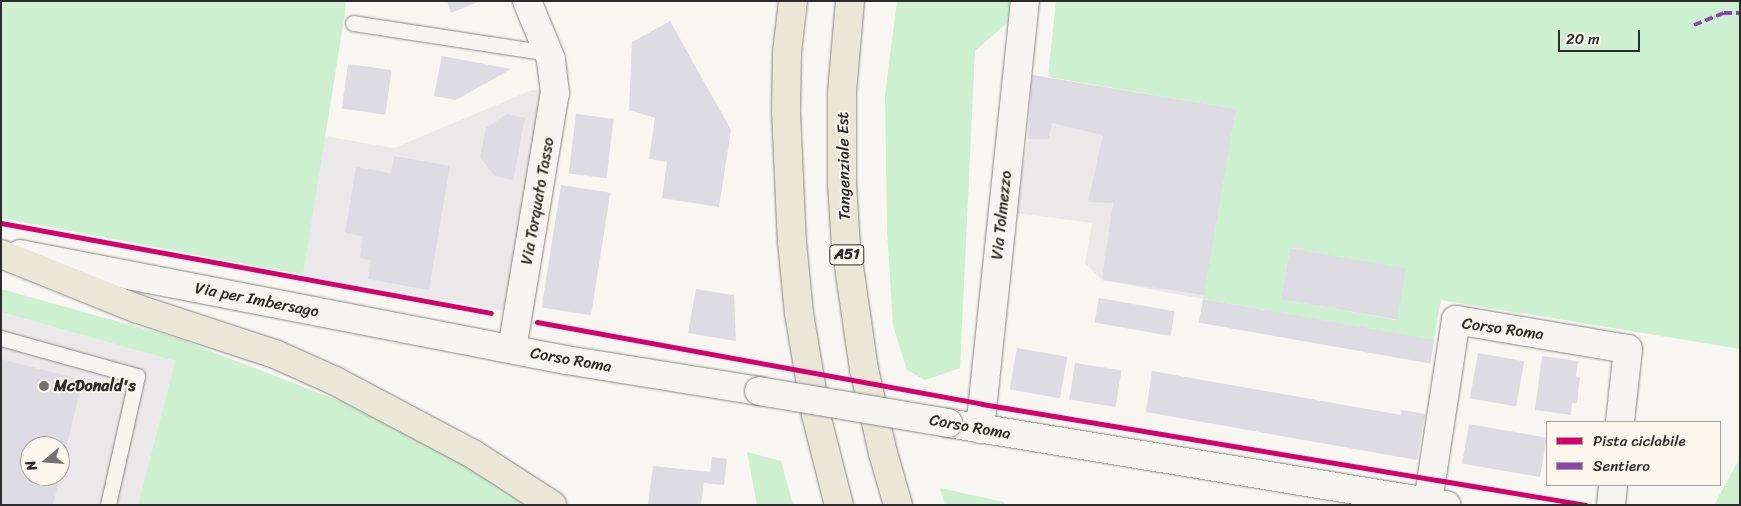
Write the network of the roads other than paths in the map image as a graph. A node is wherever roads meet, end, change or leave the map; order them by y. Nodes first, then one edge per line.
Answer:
1 (527, 1) edge
2 (793, 1) edge
3 (850, 1) edge
4 (1025, 1) edge
5 (353, 23) dead end
6 (549, 53) junction
7 (1, 252) edge
8 (1, 338) edge
9 (512, 350) junction
10 (1620, 421) edge
11 (980, 428) junction
12 (1613, 486) edge
13 (1437, 503) edge
14 (108, 505) edge
15 (552, 505) edge
16 (839, 505) edge
17 (898, 505) edge
18 (1611, 505) edge

1 - 6 main road, Via Torquato Tasso
2 - 16 highway
3 - 17 highway, Tangenziale Est / A51
4 - 11 main road, Via Tolmezzo
5 - 6 lane
6 - 9 main road, Via Torquato Tasso
7 - 9 main road, Via per Imbersago
7 - 15 highway
8 - 14 lane
9 - 11 main road, Corso Roma, bridge
10 - 13 main road, Corso Roma
11 - 13 main road, Corso Roma
12 - 18 main road

